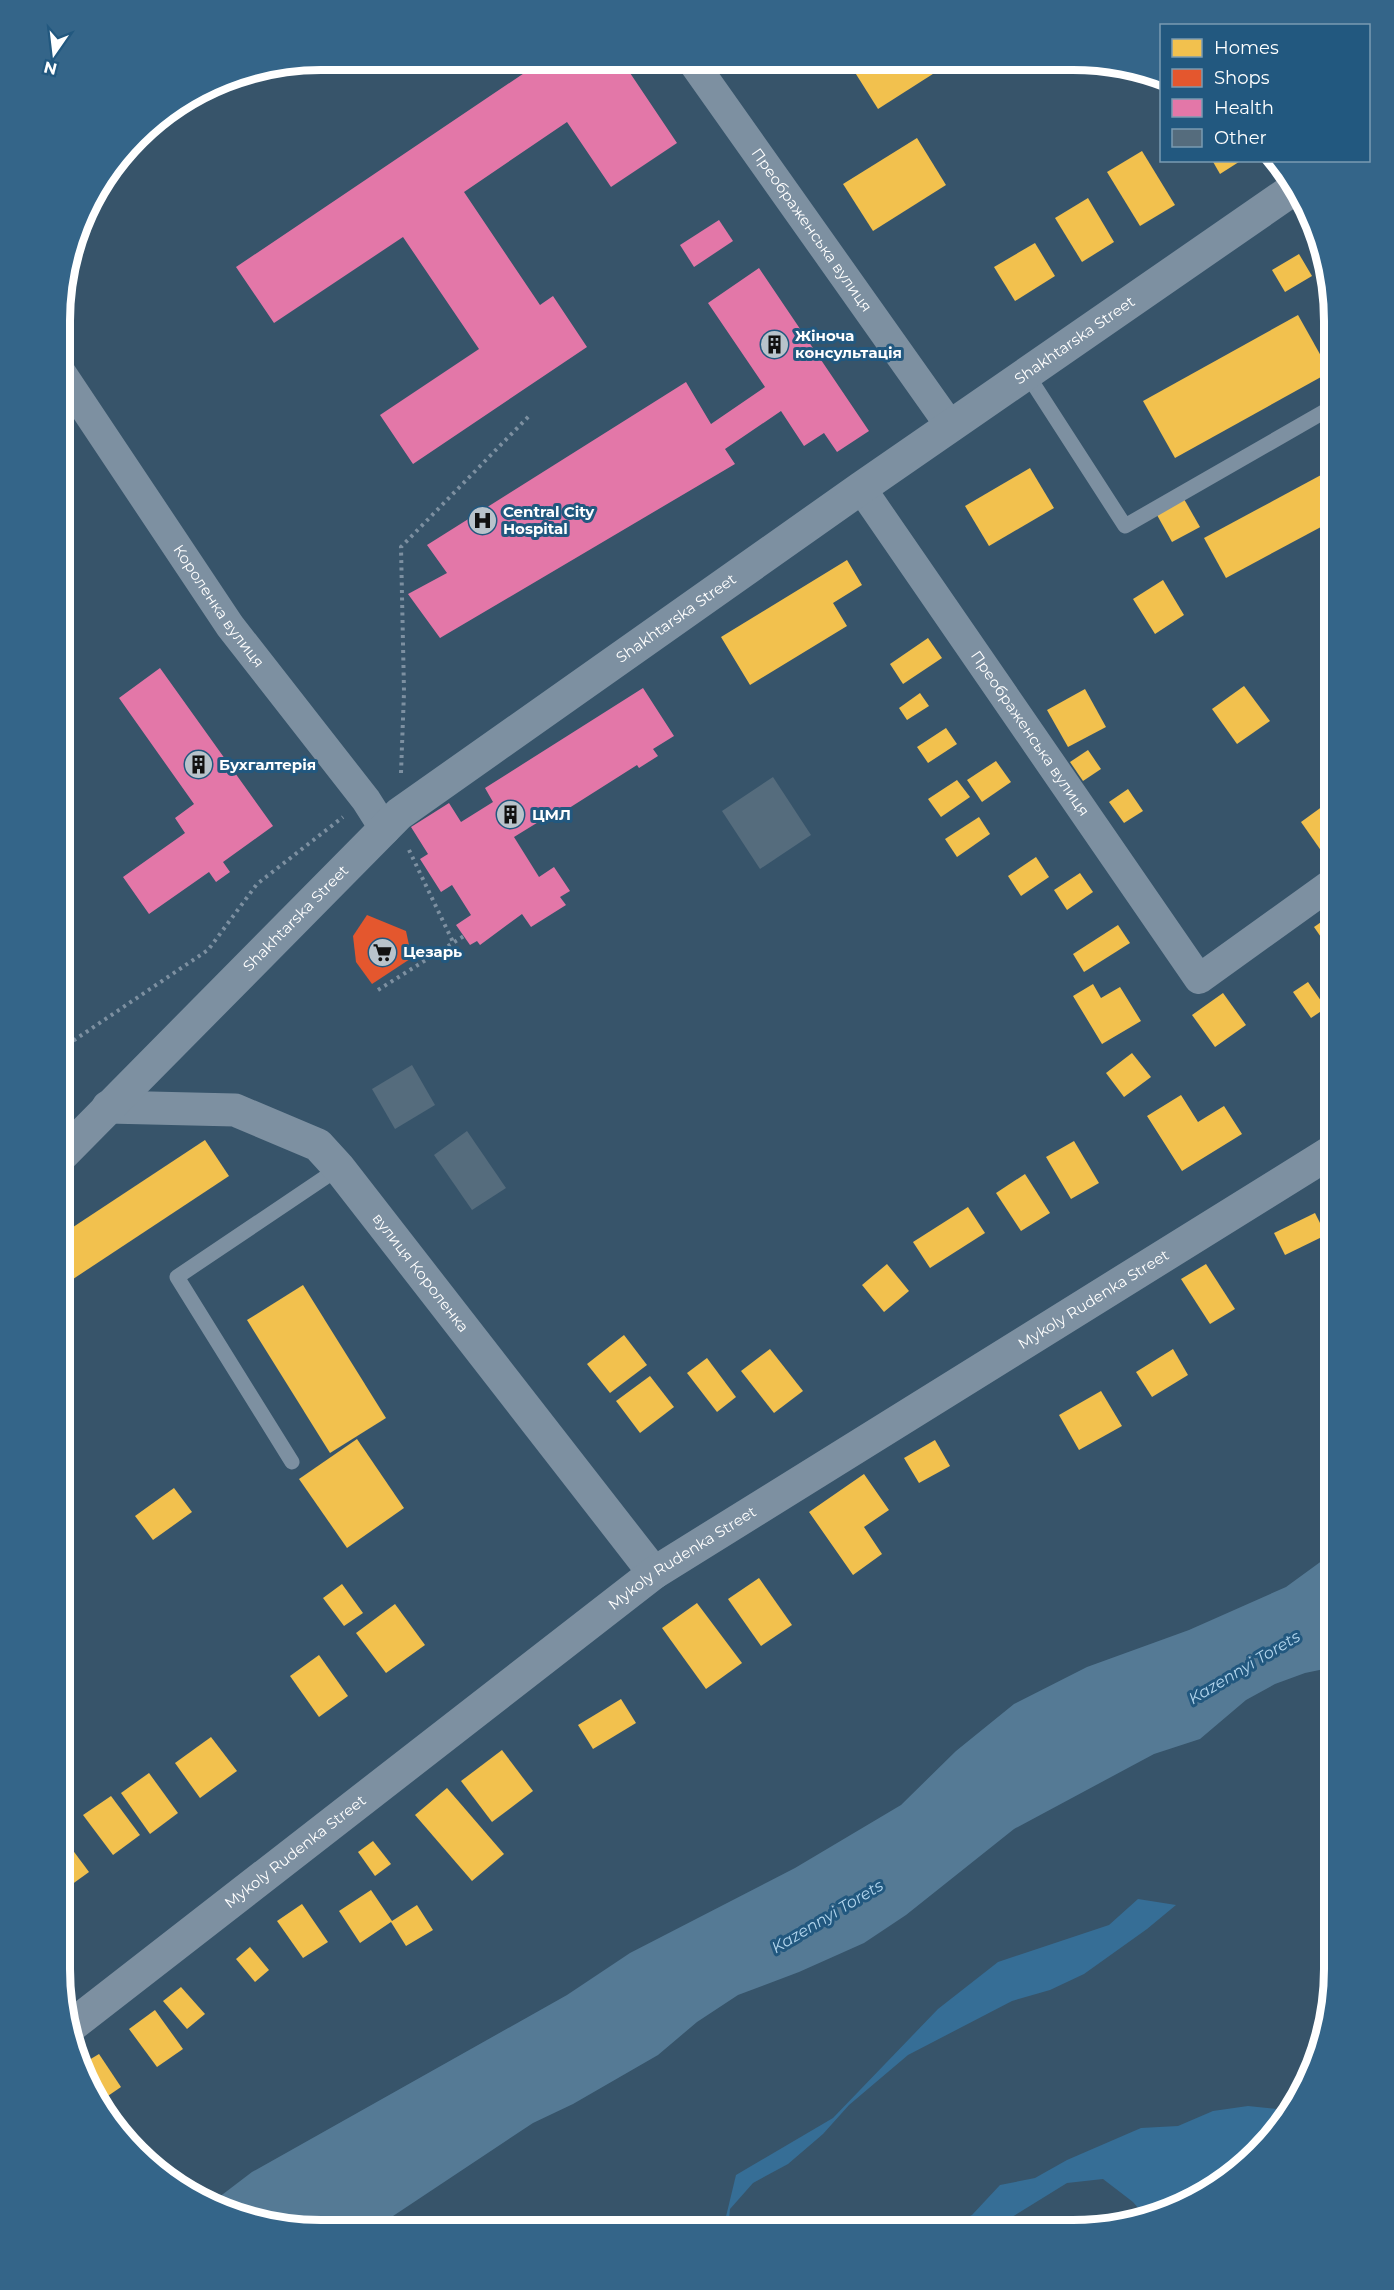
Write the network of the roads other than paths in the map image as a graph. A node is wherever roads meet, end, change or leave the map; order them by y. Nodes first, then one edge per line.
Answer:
1 (698, 70) edge
2 (1288, 193) edge
3 (1028, 375) junction
4 (70, 386) edge
5 (1324, 412) edge
6 (951, 427) junction
7 (861, 488) junction
8 (392, 822) junction
9 (1324, 889) edge
10 (108, 1107) junction
11 (70, 1147) edge
12 (1324, 1156) edge
13 (339, 1168) junction
14 (292, 1462) dead end
15 (654, 1573) junction
16 (76, 2022) edge

1 - 6 street, Преображенська вулиця
2 - 3 street, Shakhtarska Street
3 - 5 lane
3 - 6 street, Shakhtarska Street
4 - 8 street, Короленка вулиця
6 - 7 street, Shakhtarska Street
7 - 8 street, Shakhtarska Street
7 - 9 street, Преображенська вулиця
8 - 10 street, Shakhtarska Street
10 - 11 street, Shakhtarska Street
10 - 13 street, вулиця Короленка
12 - 15 street, Mykoly Rudenka Street
13 - 14 lane
13 - 15 street, вулиця Короленка
15 - 16 street, Mykoly Rudenka Street

